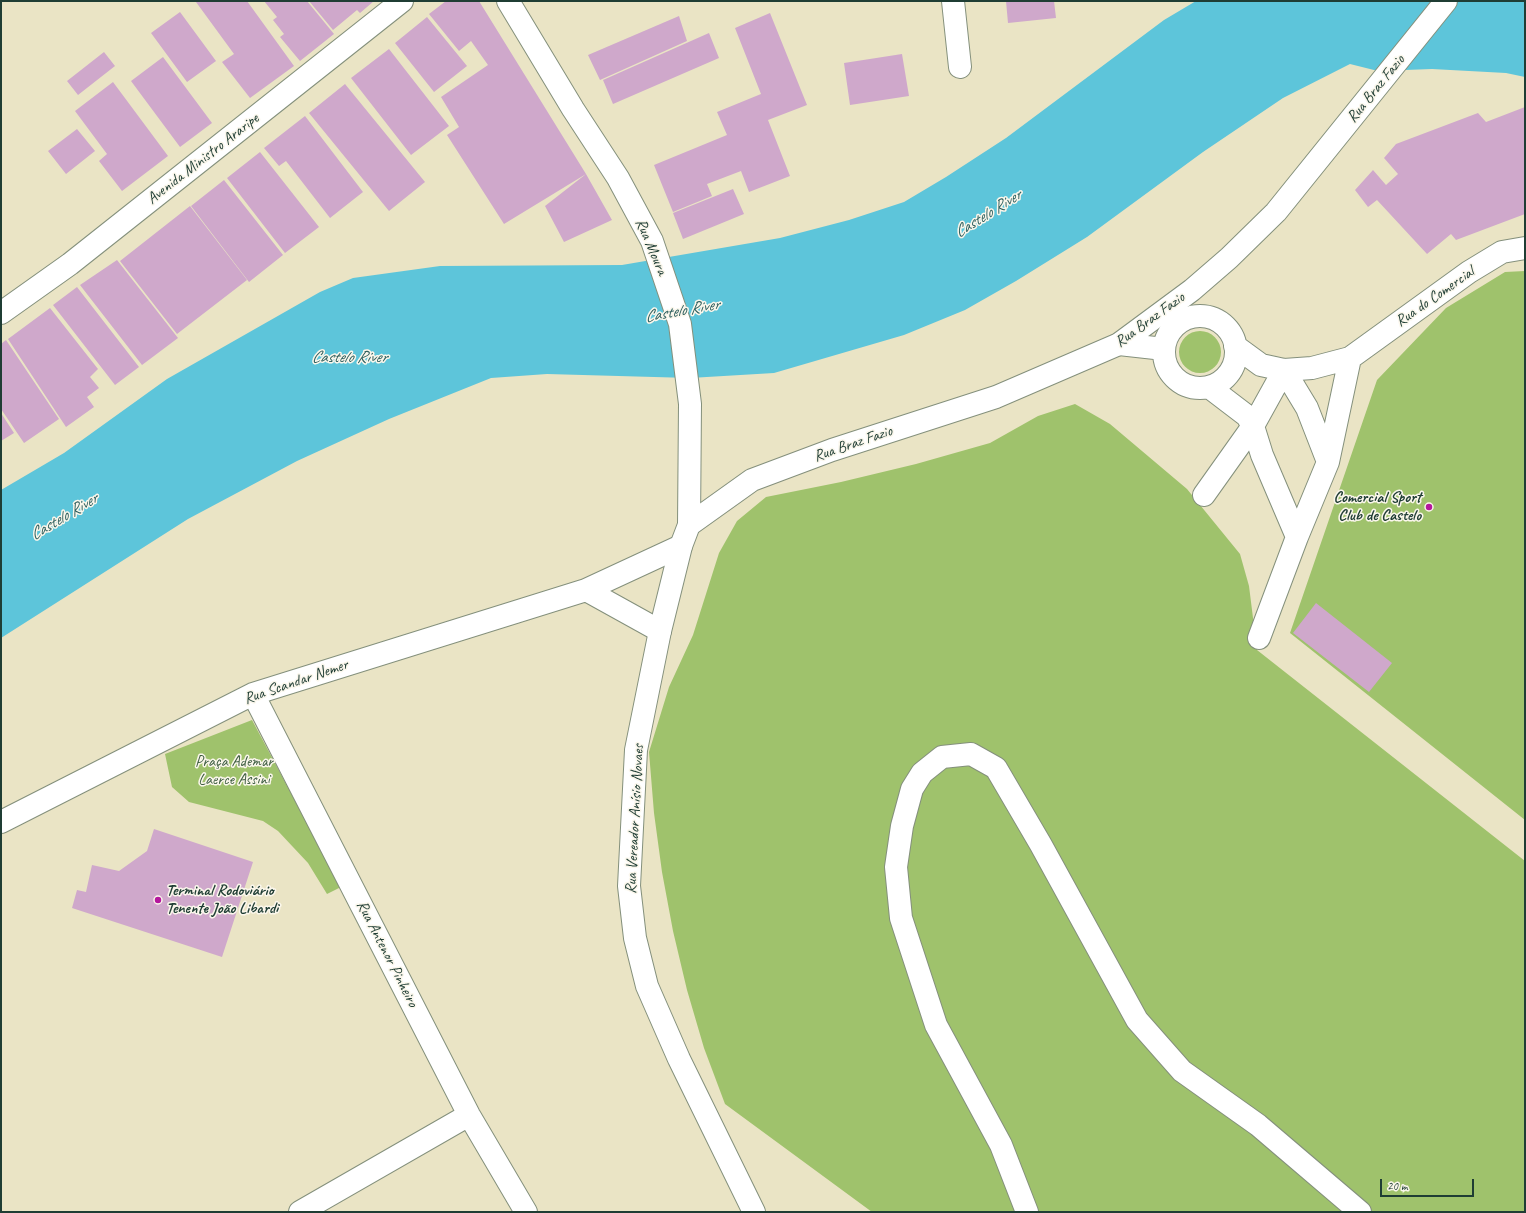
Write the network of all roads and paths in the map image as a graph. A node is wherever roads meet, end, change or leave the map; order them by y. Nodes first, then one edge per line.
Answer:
1 (402, 1) edge
2 (508, 1) edge
3 (953, 1) edge
4 (1446, 1) edge
5 (960, 67) dead end
6 (1525, 248) edge
7 (1192, 290) junction
8 (1, 314) edge
9 (1194, 317) junction
10 (1119, 344) junction
11 (1235, 346) junction
12 (1164, 349) junction
13 (1350, 358) junction
14 (1284, 370) junction
15 (1209, 387) junction
16 (1253, 426) junction
17 (1328, 462) junction
18 (1204, 495) dead end
19 (689, 525) junction
20 (1297, 537) junction
21 (681, 546) junction
22 (586, 590) junction
23 (660, 631) junction
24 (1260, 638) dead end
25 (253, 694) junction
26 (1, 822) edge
27 (469, 1115) junction
28 (300, 1212) edge
29 (526, 1212) edge
30 (754, 1212) edge
31 (1027, 1212) edge
32 (1360, 1212) edge

1 - 8 street, Avenida Ministro Araripe
2 - 19 street, Rua Moura
3 - 5 street
4 - 7 street, Rua Braz Fazio
6 - 13 street, Rua do Comercial
7 - 9 street
7 - 10 street, Rua Braz Fazio
9 - 11 street, Rua do Comercial
9 - 12 street
10 - 12 street
10 - 19 street, Rua Braz Fazio
11 - 14 street, Rua do Comercial
11 - 15 street
12 - 15 street
13 - 14 street, Rua do Comercial
13 - 17 street
14 - 16 street
14 - 17 street
15 - 16 street
16 - 18 street
16 - 20 street
17 - 20 street
19 - 21 street, Rua Vereador Anísio Novaes
20 - 24 street
21 - 22 street, Rua Scandar Nemer
21 - 23 street, Rua Vereador Anísio Novaes
22 - 23 street
22 - 25 street, Rua Scandar Nemer
23 - 30 street, Rua Vereador Anísio Novaes
25 - 26 street, Rua Scandar Nemer
25 - 27 street, Rua Antenor Pinheiro
27 - 28 street
27 - 29 street, Rua Antenor Pinheiro
31 - 32 street

